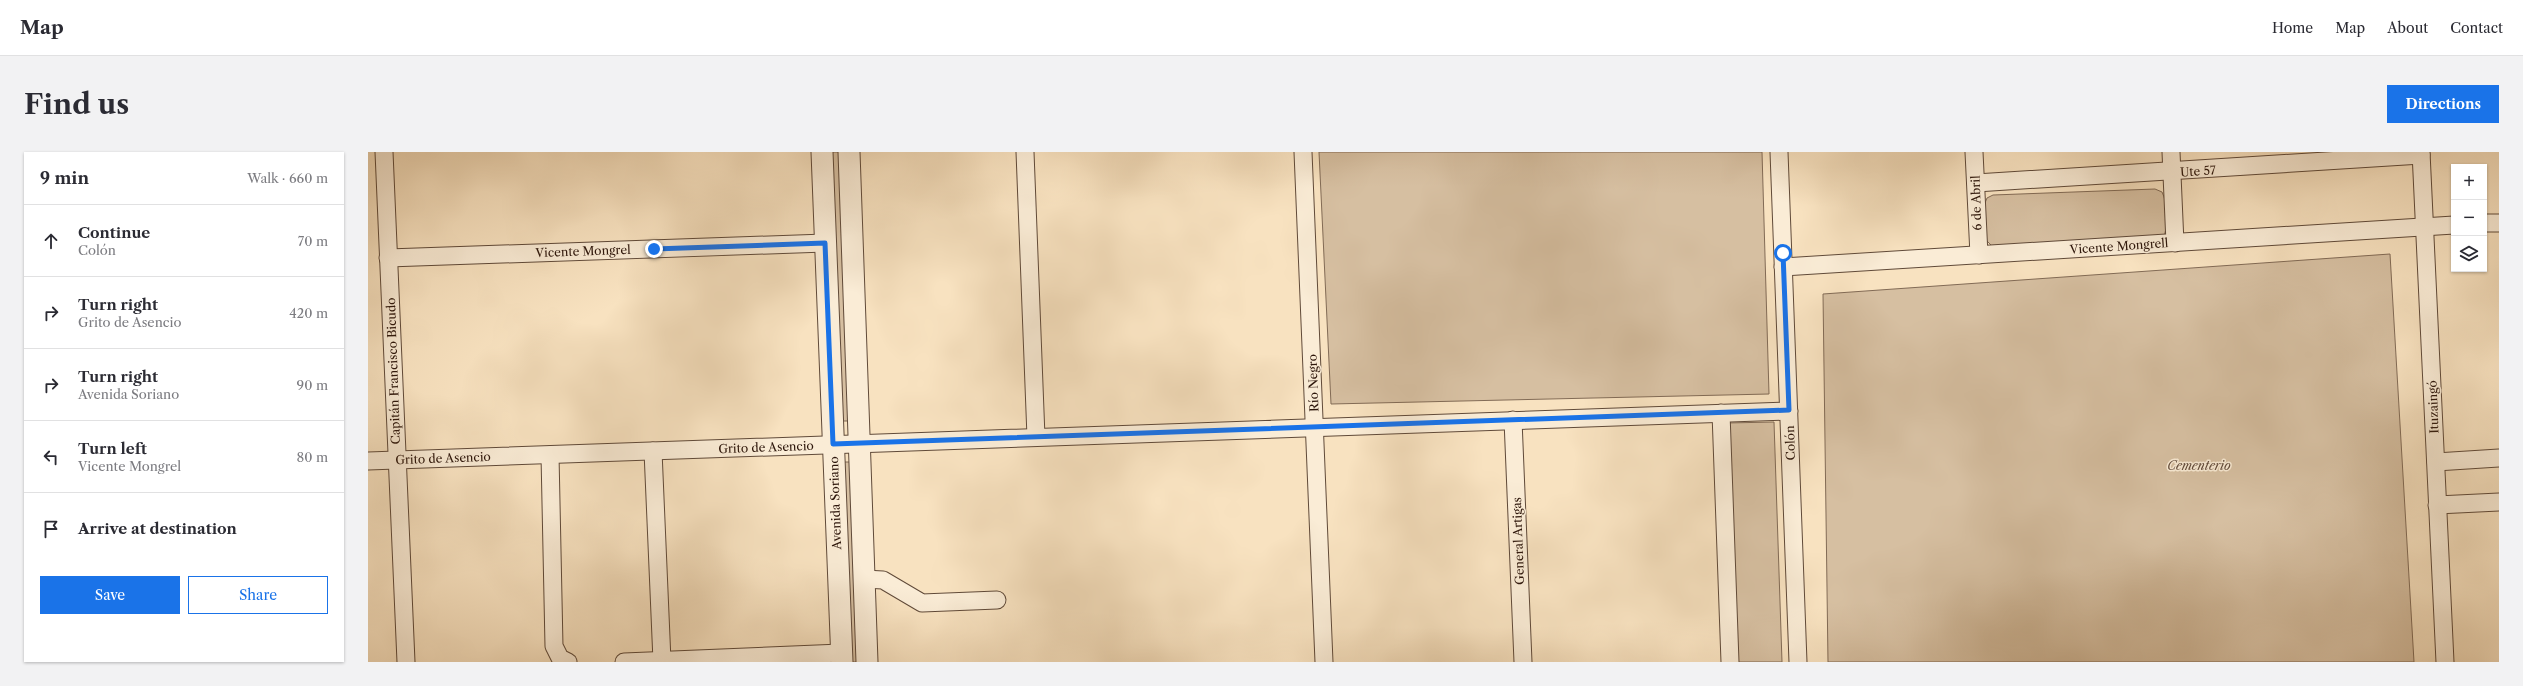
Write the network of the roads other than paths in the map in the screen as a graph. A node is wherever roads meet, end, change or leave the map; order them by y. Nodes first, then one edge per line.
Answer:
1 (384, 152) edge
2 (822, 152) edge
3 (850, 152) edge
4 (1025, 152) edge
5 (1303, 152) edge
6 (1779, 152) edge
7 (1974, 152) edge
8 (2171, 152) edge
9 (2421, 154) edge
10 (2172, 173) junction
11 (1976, 183) junction
12 (2499, 222) edge
13 (2487, 224) edge
14 (2451, 225) edge
15 (2426, 227) junction
16 (825, 243) junction
17 (2175, 243) junction
18 (1979, 255) junction
19 (388, 258) junction
20 (1783, 267) junction
21 (1789, 410) junction
22 (1721, 413) junction
23 (1513, 420) junction
24 (1314, 427) junction
25 (1036, 436) junction
26 (859, 443) junction
27 (833, 444) junction
28 (653, 451) junction
29 (550, 454) junction
30 (2499, 458) edge
31 (397, 460) junction
32 (368, 461) edge
33 (2436, 462) junction
34 (2499, 502) edge
35 (2437, 505) junction
36 (864, 579) junction
37 (997, 600) dead end
38 (841, 657) edge
39 (662, 661) edge
40 (406, 662) edge
41 (568, 662) edge
42 (624, 662) edge
43 (867, 662) edge
44 (1324, 662) edge
45 (1523, 662) edge
46 (1730, 662) edge
47 (1798, 662) edge
48 (2444, 662) edge

1 - 19 street, Capitán Francisco Bicudo
2 - 16 street, Avenida Soriano
3 - 26 street
4 - 25 street
5 - 24 street, Río Negro
6 - 20 street, Colón
7 - 11 street, 6 de Abril
8 - 10 street
9 - 10 street, Ute 57
9 - 15 street, Ituzaingó
10 - 11 street, Ute 57
10 - 17 street
11 - 18 street, 6 de Abril
12 - 13 street
14 - 15 street, Vicente Mongrell
15 - 17 street, Vicente Mongrell
15 - 33 street, Ituzaingó
16 - 19 street, Vicente Mongrel
16 - 27 street, Avenida Soriano
17 - 18 street, Vicente Mongrell
18 - 20 street, Vicente Mongrell
19 - 31 street, Capitán Francisco Bicudo
20 - 21 street, Colón
21 - 22 street, Grito de Asencio
21 - 47 street, Colón
22 - 23 street, Grito de Asencio
22 - 46 street
23 - 24 street, Grito de Asencio
23 - 45 street, General Artigas
24 - 25 street, Grito de Asencio
24 - 44 street, Río Negro
25 - 26 street, Grito de Asencio
26 - 27 street, Grito de Asencio
26 - 36 street
27 - 28 street, Grito de Asencio
27 - 38 street, Avenida Soriano
28 - 29 street, Grito de Asencio
28 - 39 street
29 - 31 street, Grito de Asencio
29 - 41 street
30 - 33 street
31 - 32 street, Grito de Asencio
31 - 40 street, Capitán Francisco Bicudo
33 - 35 street, Ituzaingó
34 - 35 street
35 - 48 street, Ituzaingó
36 - 37 street
36 - 43 street
38 - 39 street
39 - 42 street

